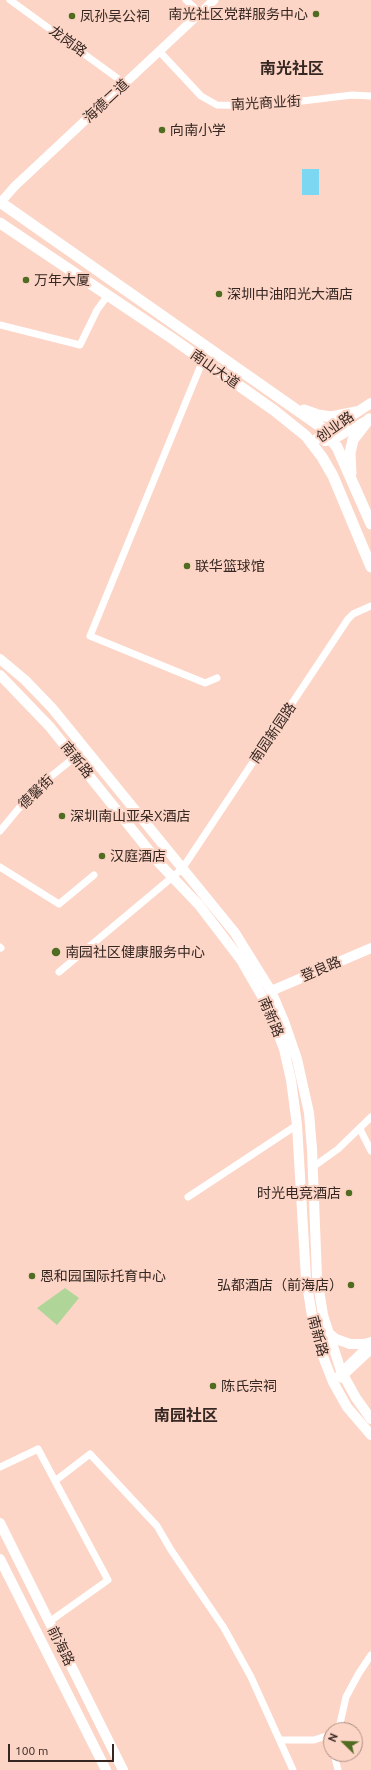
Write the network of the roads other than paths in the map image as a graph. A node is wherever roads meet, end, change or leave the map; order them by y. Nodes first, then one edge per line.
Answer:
1 (10, 0) edge
2 (186, 0) edge
3 (214, 0) edge
4 (200, 13) junction
5 (159, 51) junction
6 (124, 83) junction
7 (371, 96) edge
8 (0, 203) edge
9 (0, 223) edge
10 (108, 295) junction
11 (0, 325) edge
12 (203, 360) junction
13 (282, 399) junction
14 (371, 403) edge
15 (356, 412) junction
16 (370, 418) edge
17 (329, 436) junction
18 (312, 442) junction
19 (352, 482) junction
20 (371, 524) edge
21 (371, 567) edge
22 (371, 606) edge
23 (0, 659) edge
24 (0, 676) edge
25 (217, 678) dead end
26 (75, 758) junction
27 (0, 831) edge
28 (0, 867) edge
29 (182, 869) junction
30 (94, 875) dead end
31 (173, 877) junction
32 (371, 948) edge
33 (59, 972) dead end
34 (271, 991) junction
35 (371, 1117) edge
36 (297, 1125) junction
37 (360, 1129) junction
38 (371, 1151) edge
39 (313, 1167) junction
40 (188, 1197) dead end
41 (317, 1277) junction
42 (306, 1279) junction
43 (327, 1332) junction
44 (371, 1342) edge
45 (371, 1351) edge
46 (342, 1374) junction
47 (333, 1382) junction
48 (371, 1419) edge
49 (371, 1435) edge
50 (0, 1467) edge
51 (55, 1481) junction
52 (0, 1523) edge
53 (0, 1559) edge
54 (49, 1622) junction
55 (371, 1655) edge
56 (340, 1722) edge
57 (323, 1738) edge
58 (280, 1740) junction
59 (106, 1770) edge
60 (122, 1770) edge
61 (293, 1770) edge

1 - 6 street, 龙岗路
2 - 4 street
3 - 4 street, 海德二道
4 - 5 street, 海德二道
5 - 6 street, 海德二道
5 - 7 street, 南光商业街
6 - 8 street, 海德二道
8 - 13 main road, 南山大道
9 - 10 main road, 南山大道
10 - 11 street
10 - 12 main road, 南山大道
12 - 18 main road, 南山大道
12 - 25 street
13 - 15 main road
13 - 17 main road, 南山大道
14 - 15 main road, 创业路
15 - 17 main road, 创业路
16 - 17 main road, 创业路
16 - 19 main road
17 - 18 main road, 创业路
17 - 19 main road, 南山大道
18 - 21 main road, 南山大道
19 - 20 main road, 南山大道
22 - 29 street, 南园新园路
23 - 29 main road, 南新路
24 - 26 main road, 南新路
26 - 27 street, 德馨街
26 - 31 main road, 南新路
28 - 30 street
29 - 31 street, 南园新园路
29 - 34 main road, 南新路
31 - 33 street, 南园新园路
31 - 36 main road, 南新路
32 - 34 main road, 登良路
34 - 39 main road, 南新路
35 - 37 street
36 - 40 street
36 - 42 main road, 南新路
37 - 38 street
37 - 39 street
39 - 41 main road, 南新路
41 - 42 main road
41 - 43 main road, 南新路
42 - 47 main road, 南新路
43 - 44 main road
43 - 46 main road, 南新路
44 - 46 street
45 - 46 street
46 - 47 street
46 - 48 main road, 南新路
47 - 49 main road, 南新路
50 - 51 street
51 - 54 street
51 - 58 street
52 - 54 main road, 前海路
53 - 59 main road, 前海路
54 - 60 main road, 前海路
55 - 56 street
57 - 58 street
58 - 61 street

